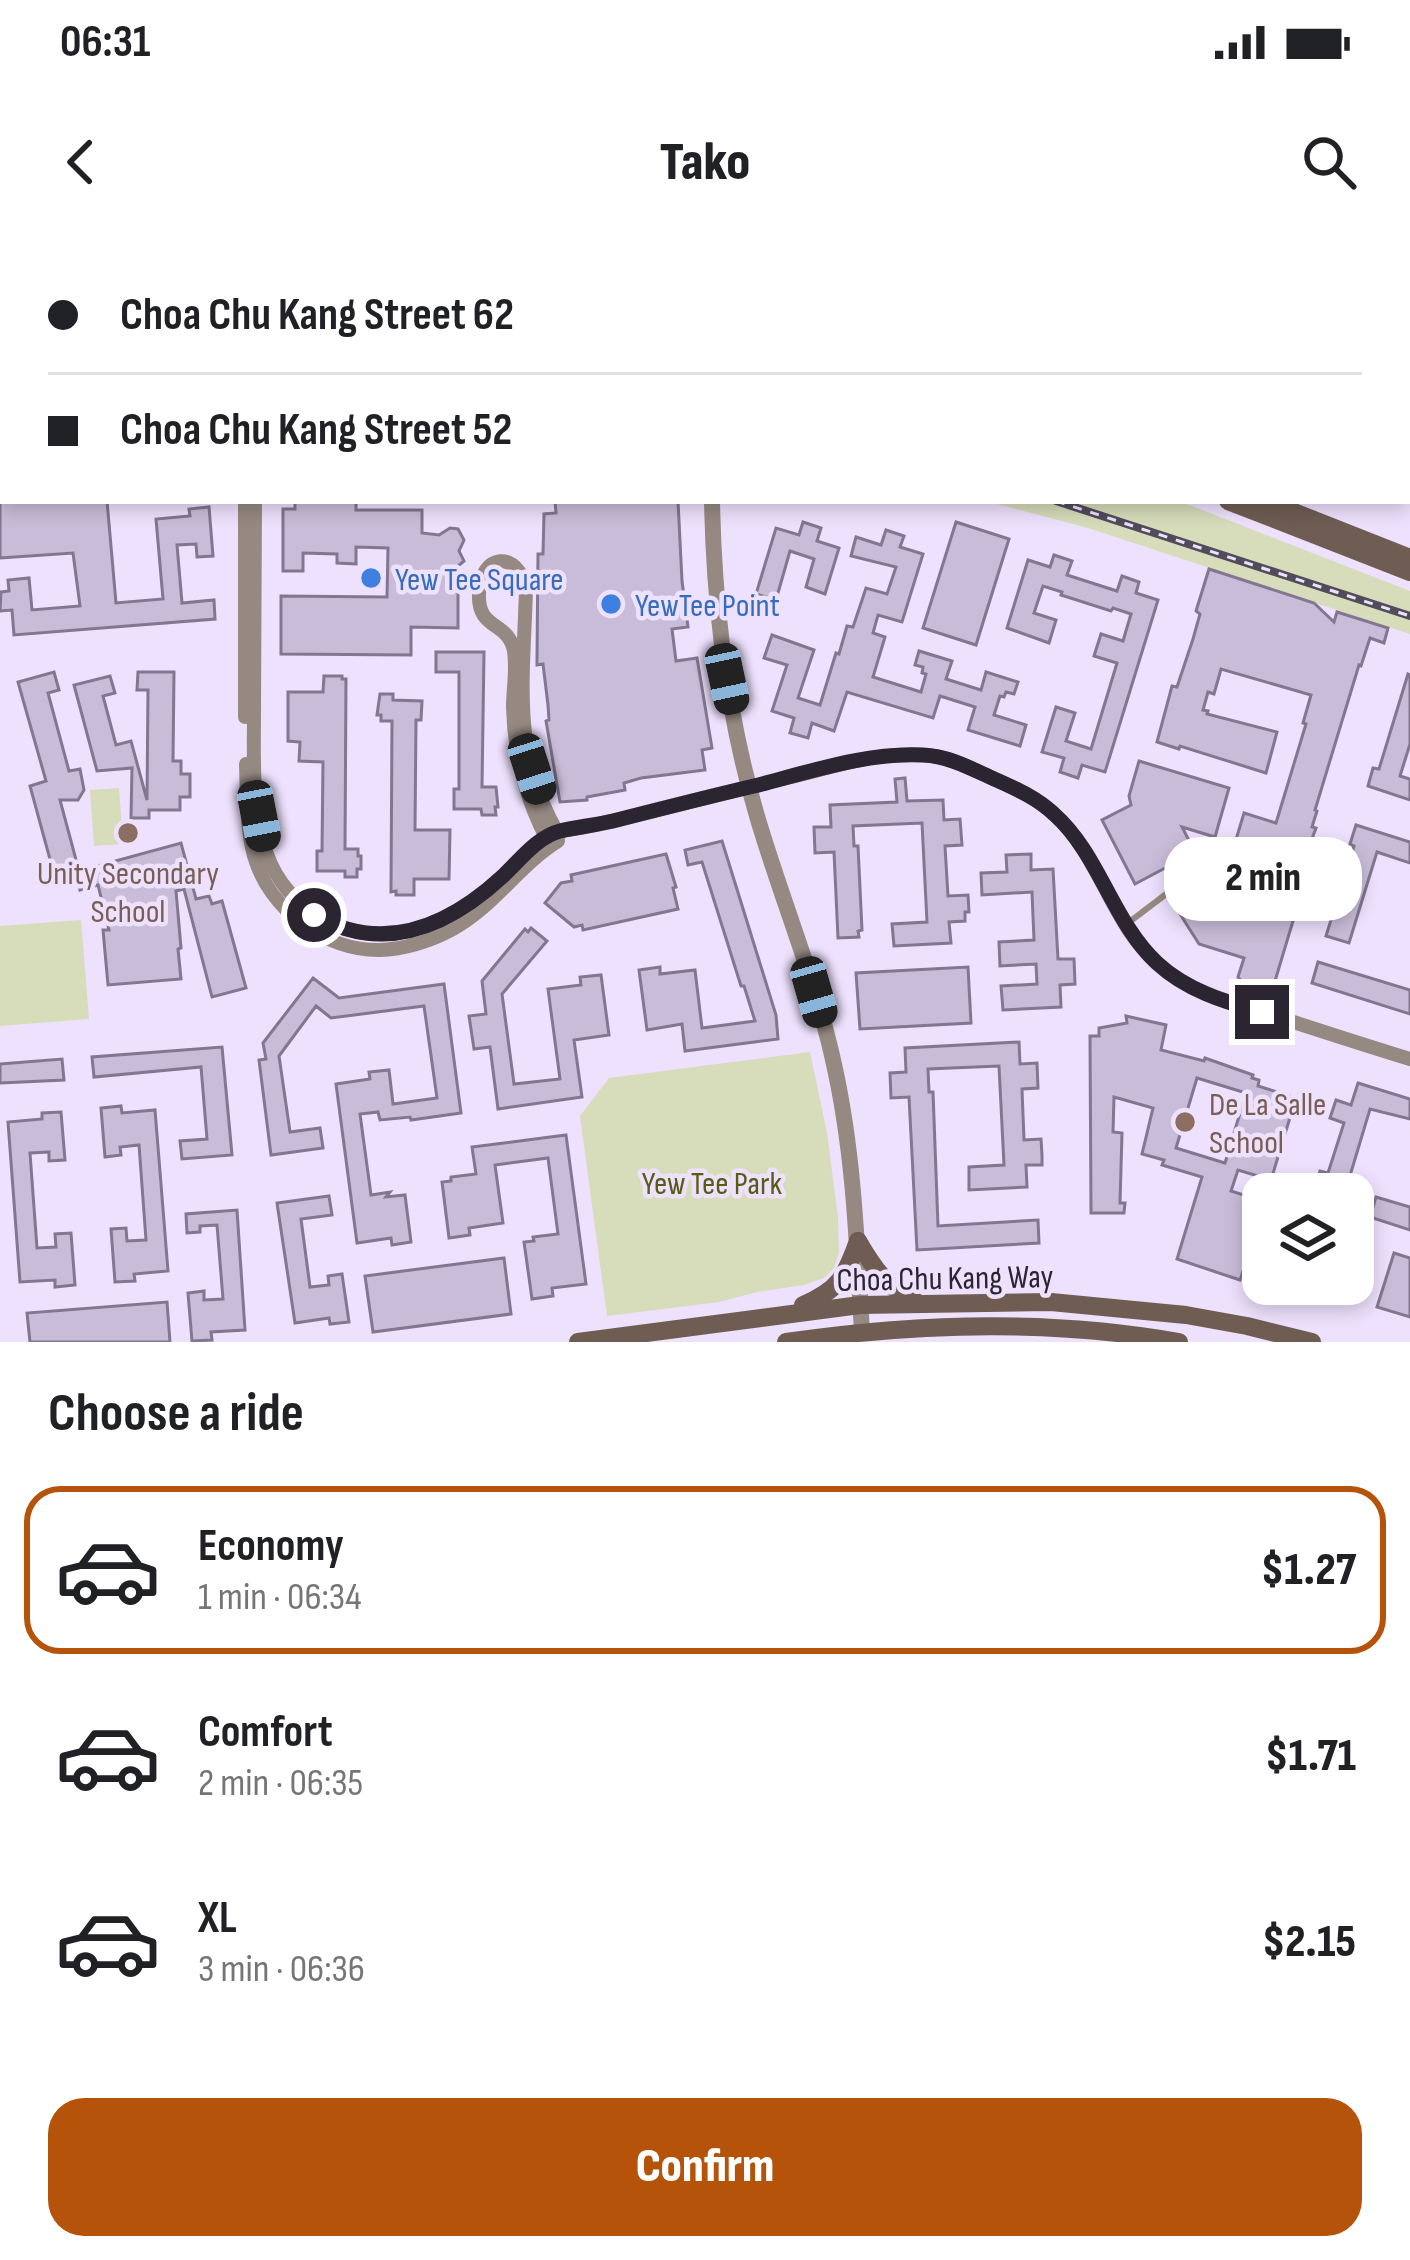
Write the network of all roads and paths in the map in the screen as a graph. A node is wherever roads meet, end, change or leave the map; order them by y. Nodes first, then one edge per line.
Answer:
1 (245, 504) edge
2 (255, 504) edge
3 (712, 504) edge
4 (1236, 504) edge
5 (1274, 504) edge
6 (1410, 558) edge
7 (1410, 572) edge
8 (250, 750) junction
9 (750, 787) junction
10 (557, 837) junction
11 (1221, 856) dead end
12 (1125, 926) junction
13 (1410, 1058) edge
14 (858, 1241) junction
15 (920, 1303) junction
16 (860, 1305) junction
17 (782, 1314) junction
18 (980, 1326) junction
19 (862, 1333) junction
20 (578, 1342) edge
21 (786, 1342) edge
22 (957, 1342) edge
23 (1179, 1342) edge
24 (1312, 1342) edge

1 - 8 street
2 - 8 street
3 - 9 street
4 - 7 main road
5 - 6 main road
8 - 10 street
9 - 10 street
9 - 12 street
9 - 14 street
10 - 10 street
11 - 12 lane
12 - 13 street
14 - 15 main road
14 - 16 street
14 - 17 main road
15 - 16 main road, Choa Chu Kang Way
15 - 24 main road, Choa Chu Kang Way
16 - 17 main road, Choa Chu Kang Way
16 - 19 street
17 - 20 main road, Choa Chu Kang Way
18 - 19 main road, Choa Chu Kang Way
18 - 22 street
18 - 23 main road, Choa Chu Kang Way
19 - 21 main road, Choa Chu Kang Way

